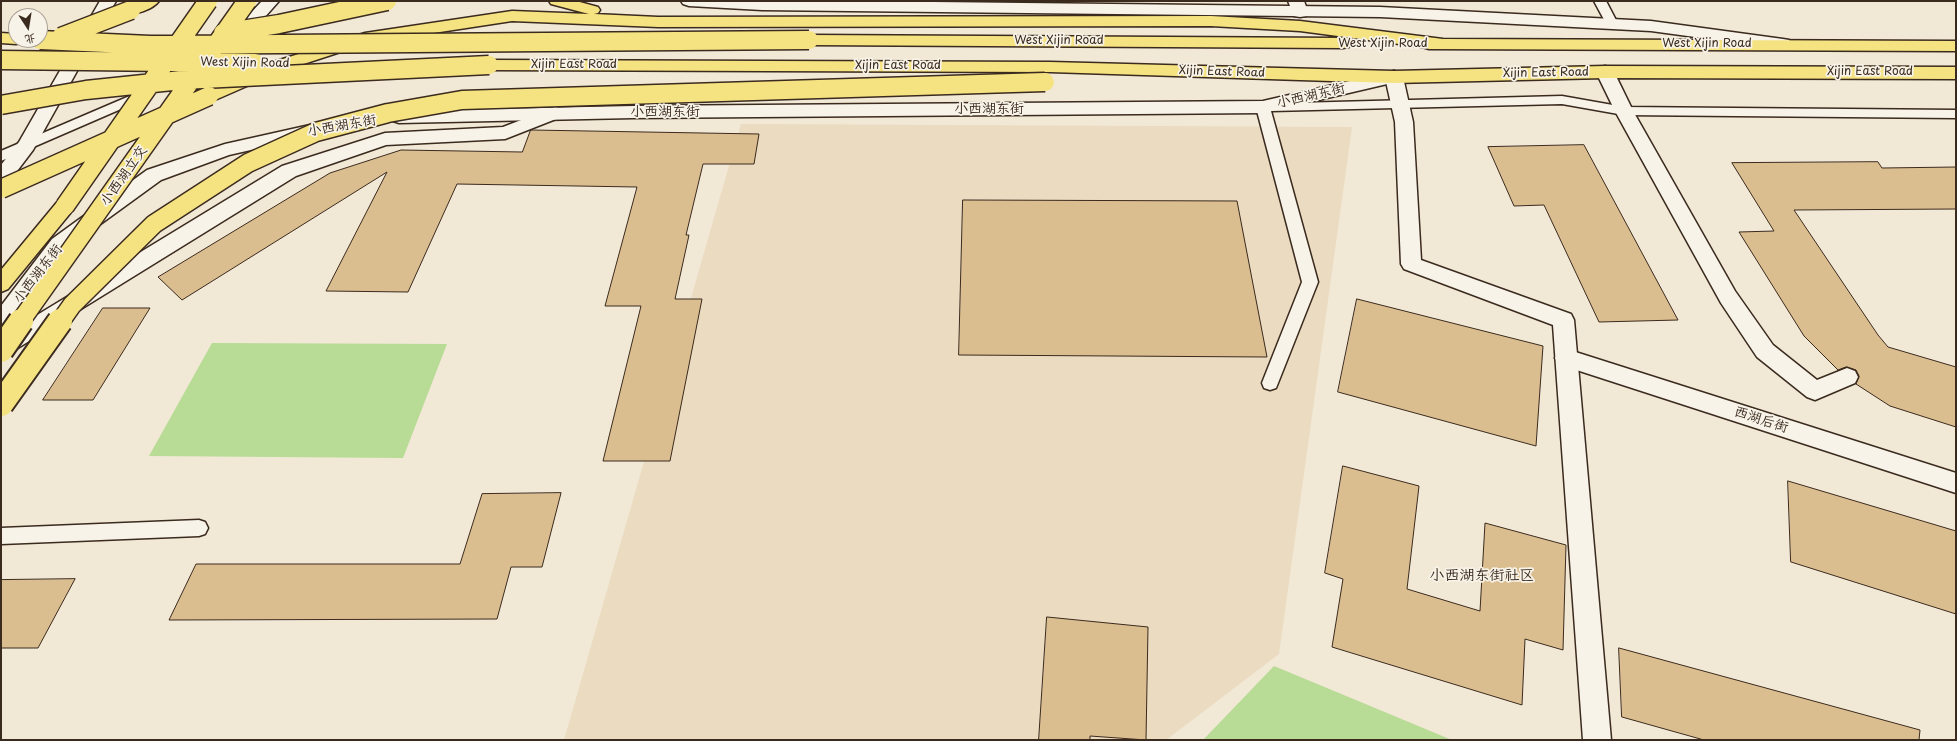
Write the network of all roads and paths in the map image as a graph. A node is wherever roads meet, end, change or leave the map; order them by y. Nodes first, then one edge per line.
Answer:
1 (108, 1) edge
2 (151, 1) edge
3 (208, 1) edge
4 (247, 1) edge
5 (271, 1) edge
6 (386, 1) edge
7 (557, 1) edge
8 (689, 1) edge
9 (1600, 1) edge
10 (762, 3) edge
11 (1298, 6) edge
12 (658, 22) junction
13 (1612, 24) junction
14 (48, 40) edge
15 (1443, 44) junction
16 (1784, 44) junction
17 (150, 45) junction
18 (1956, 46) edge
19 (225, 51) junction
20 (1, 59) edge
21 (489, 65) junction
22 (1604, 72) junction
23 (1956, 73) edge
24 (1048, 74) junction
25 (1394, 77) junction
26 (1400, 103) junction
27 (1, 105) edge
28 (1263, 107) junction
29 (1624, 112) junction
30 (555, 113) junction
31 (1956, 114) edge
32 (26, 146) junction
33 (1, 156) edge
34 (1, 178) edge
35 (1, 189) edge
36 (65, 206) junction
37 (59, 244) junction
38 (1, 259) edge
39 (1, 284) edge
40 (1, 322) edge
41 (1, 349) edge
42 (1566, 358) junction
43 (1847, 377) dead end
44 (1270, 383) dead end
45 (1, 404) edge
46 (1956, 483) edge
47 (199, 528) dead end
48 (1, 536) edge
49 (1597, 740) edge

1 - 32 street
2 - 20 main road, bridge
3 - 36 main road, bridge
4 - 41 main road, 小西湖立交, bridge
5 - 19 street
6 - 17 main road, bridge
7 - 12 main road
8 - 10 street
9 - 13 lane
10 - 11 street
10 - 12 street
11 - 13 street
12 - 15 main road
12 - 35 main road, bridge
13 - 16 street
14 - 17 main road, bridge
15 - 16 main road, West Xijin Road
15 - 17 main road, West Xijin Road, bridge
16 - 18 main road, West Xijin Road
19 - 32 lane
19 - 37 street
20 - 21 main road, West Xijin Road, bridge
21 - 24 main road, Xijin East Road
21 - 27 main road, bridge
22 - 23 main road, Xijin East Road
22 - 25 main road, Xijin East Road
22 - 29 street
24 - 25 main road, Xijin East Road
24 - 45 main road, bridge
25 - 26 street
25 - 28 street, 小西湖东街
26 - 28 lane
26 - 29 lane
26 - 42 street
28 - 30 street, 小西湖东街
28 - 44 lane
29 - 31 lane
29 - 43 street
30 - 37 street, 小西湖东街
30 - 41 street
32 - 33 lane
32 - 34 street
36 - 38 main road
36 - 39 main road
37 - 40 street, 小西湖东街
42 - 46 street, 西湖后街
42 - 49 street
47 - 48 lane

